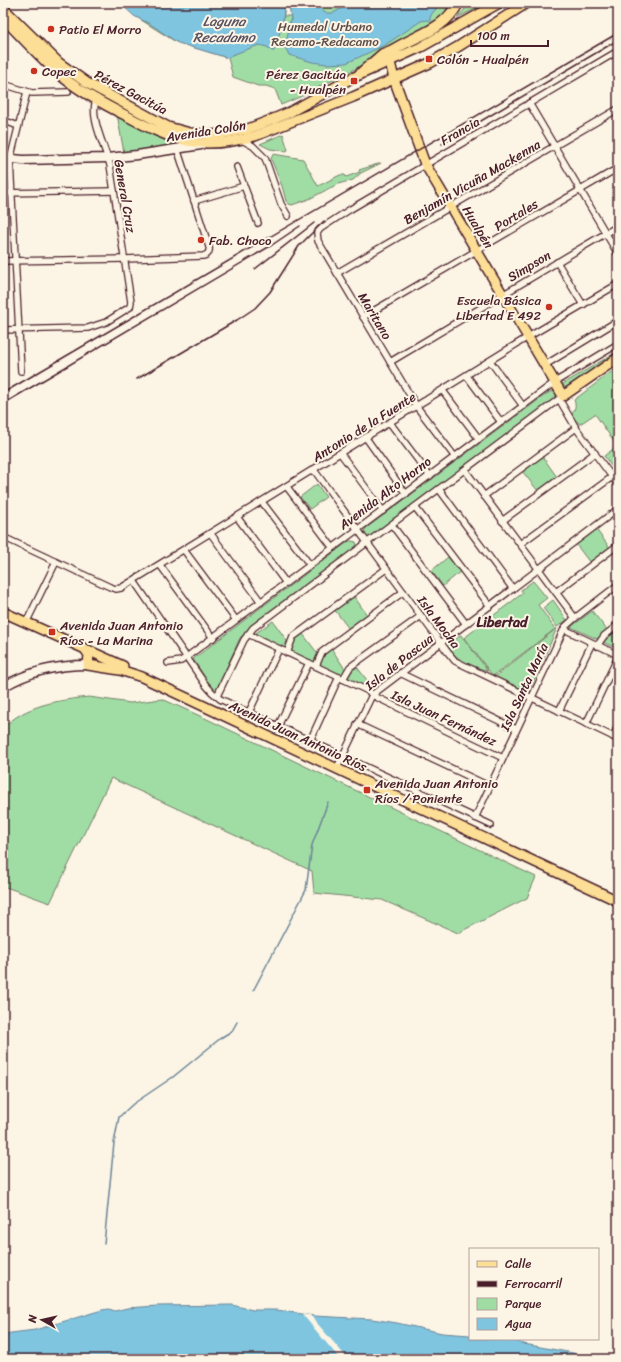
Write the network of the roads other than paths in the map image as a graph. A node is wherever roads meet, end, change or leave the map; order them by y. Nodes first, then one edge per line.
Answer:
1 (452, 3) edge
2 (458, 3) edge
3 (499, 3) edge
4 (527, 3) edge
5 (3, 8) edge
6 (3, 18) edge
7 (439, 26) junction
8 (396, 49) junction
9 (618, 51) edge
10 (390, 62) junction
11 (360, 74) junction
12 (394, 79) junction
13 (3, 84) edge
14 (101, 91) junction
15 (27, 92) junction
16 (68, 92) dead end
17 (96, 100) junction
18 (529, 103) junction
19 (618, 109) edge
20 (3, 120) edge
21 (18, 126) junction
22 (227, 133) joint
23 (252, 141) junction
24 (212, 143) junction
25 (555, 147) junction
26 (177, 148) junction
27 (107, 158) junction
28 (7, 159) edge
29 (425, 164) junction
30 (237, 166) dead end
31 (618, 168) edge
32 (244, 186) junction
33 (114, 190) junction
34 (580, 190) junction
35 (12, 192) junction
36 (3, 193) edge
37 (194, 201) junction
38 (451, 207) junction
39 (288, 216) dead end
40 (258, 223) dead end
41 (618, 226) edge
42 (606, 234) junction
43 (316, 235) joint
44 (477, 251) junction
45 (618, 254) edge
46 (125, 259) junction
47 (3, 261) edge
48 (15, 261) junction
49 (557, 262) junction
50 (337, 273) junction
51 (618, 284) edge
52 (503, 294) junction
53 (583, 305) junction
54 (363, 317) junction
55 (618, 322) edge
56 (3, 330) edge
57 (19, 330) junction
58 (528, 337) junction
59 (618, 344) edge
60 (618, 358) edge
61 (490, 361) junction
62 (390, 362) junction
63 (545, 365) junction
64 (21, 371) dead end
65 (466, 376) junction
66 (555, 382) junction
67 (443, 391) junction
68 (561, 398) junction
69 (523, 406) junction
70 (417, 407) junction
71 (501, 422) junction
72 (390, 423) junction
73 (576, 428) junction
74 (366, 438) junction
75 (479, 439) junction
76 (595, 453) junction
77 (341, 454) junction
78 (455, 457) junction
79 (314, 470) junction
80 (464, 470) junction
81 (430, 476) junction
82 (612, 477) junction
83 (618, 484) edge
84 (287, 487) junction
85 (439, 489) junction
86 (406, 494) junction
87 (484, 496) junction
88 (262, 502) junction
89 (415, 507) junction
90 (618, 509) edge
91 (382, 511) junction
92 (237, 517) junction
93 (502, 521) junction
94 (392, 525) junction
95 (358, 530) junction
96 (210, 534) junction
97 (3, 537) edge
98 (367, 543) junction
99 (520, 544) junction
100 (618, 545) edge
101 (333, 548) junction
102 (184, 550) junction
103 (56, 562) junction
104 (160, 565) junction
105 (310, 565) junction
106 (386, 569) junction
107 (539, 569) junction
108 (134, 581) junction
109 (286, 583) junction
110 (618, 585) edge
111 (513, 589) junction
112 (403, 592) junction
113 (556, 592) junction
114 (261, 602) junction
115 (490, 606) junction
116 (3, 612) edge
117 (420, 616) junction
118 (575, 618) junction
119 (236, 620) junction
120 (26, 622) junction
121 (466, 624) junction
122 (618, 625) edge
123 (564, 630) junction
124 (248, 634) junction
125 (213, 638) junction
126 (440, 643) junction
127 (594, 644) junction
128 (85, 649) junction
129 (279, 649) junction
130 (287, 653) junction
131 (188, 656) junction
132 (618, 656) edge
133 (168, 663) dead end
134 (309, 663) junction
135 (88, 666) junction
136 (316, 666) junction
137 (400, 673) junction
138 (142, 677) junction
139 (341, 678) junction
140 (3, 687) edge
141 (372, 695) junction
142 (217, 696) junction
143 (531, 698) junction
144 (559, 711) junction
145 (249, 712) junction
146 (358, 724) junction
147 (586, 724) junction
148 (278, 726) junction
149 (618, 726) edge
150 (516, 729) junction
151 (616, 738) edge
152 (310, 741) junction
153 (342, 756) junction
154 (503, 758) junction
155 (336, 768) junction
156 (489, 786) junction
157 (475, 818) junction
158 (491, 826) dead end
159 (618, 901) edge

1 - 7 highway
2 - 7 highway
3 - 10 main road, Avenida Colón
4 - 12 main road, Avenida Colón
5 - 14 main road, Pérez Gacitúa
6 - 17 main road, Pérez Gacitúa
7 - 8 highway
8 - 10 highway
8 - 11 highway
9 - 18 street, Francia
10 - 11 main road, Avenida Colón
10 - 12 main road, Hualpén
11 - 22 main road, Avenida Colón
12 - 23 main road, Avenida Colón
12 - 29 main road, Hualpén
13 - 15 street
14 - 17 street, General Cruz
14 - 22 main road, Pérez Gacitúa
15 - 16 street
15 - 21 street
17 - 24 main road, Pérez Gacitúa
17 - 27 street, General Cruz
18 - 25 street
18 - 29 street, Francia
19 - 25 street, Benjamín Vicuña Mackenna
20 - 21 street
21 - 28 street
23 - 24 main road, Avenida Colón
23 - 39 street
24 - 26 main road, Avenida Colón
25 - 34 street
25 - 38 street, Benjamín Vicuña Mackenna
26 - 27 main road, Avenida Colón
26 - 37 street
27 - 28 main road, Avenida Colón
27 - 33 street, General Cruz
28 - 35 street
29 - 38 main road, Hualpén
29 - 43 street, Francia
30 - 32 street
31 - 34 street, Portales
32 - 37 street
32 - 40 street
33 - 35 street
33 - 46 street, General Cruz
34 - 42 street
34 - 44 street, Portales
35 - 36 street
35 - 48 street
37 - 46 street
38 - 44 main road, Hualpén
38 - 50 street, Benjamín Vicuña Mackenna
41 - 42 street, Simpson
42 - 45 street
42 - 49 street, Simpson
43 - 50 street, Maritano
44 - 52 main road, Hualpén
44 - 54 street, Portales
46 - 48 street
46 - 57 street, General Cruz
47 - 48 street
48 - 57 street
49 - 52 street, Simpson
49 - 53 street
50 - 54 street, Maritano
51 - 53 street, Antonio de la Fuente
52 - 58 main road, Hualpén
52 - 62 street, Simpson
53 - 58 street, Antonio de la Fuente
54 - 62 street, Maritano
55 - 63 street
56 - 57 street
57 - 64 street
58 - 61 street, Antonio de la Fuente
58 - 63 main road, Hualpén
59 - 66 street, Avenida Alto Horno
60 - 68 main road
61 - 65 street, Antonio de la Fuente
61 - 69 street
62 - 70 street, Maritano
63 - 66 main road, Hualpén
65 - 67 street, Antonio de la Fuente
65 - 71 street
66 - 68 main road, Hualpén
66 - 69 street, Avenida Alto Horno
67 - 70 street, Antonio de la Fuente
67 - 75 street
68 - 73 street
68 - 80 street
69 - 71 street, Avenida Alto Horno
70 - 72 street, Antonio de la Fuente
70 - 78 street, Maritano
71 - 75 street, Avenida Alto Horno
72 - 74 street, Antonio de la Fuente
72 - 81 street
73 - 76 street
73 - 87 street
74 - 77 street, Antonio de la Fuente
74 - 86 street
75 - 78 street, Avenida Alto Horno
76 - 82 street
76 - 93 street
77 - 79 street, Antonio de la Fuente
77 - 91 street
78 - 81 street, Avenida Alto Horno
79 - 84 street, Antonio de la Fuente
79 - 95 street, Isla Mocha
80 - 85 street
80 - 87 street
81 - 86 street, Avenida Alto Horno
82 - 83 street
82 - 99 street
84 - 88 street, Antonio de la Fuente
84 - 101 street
85 - 89 street
85 - 111 street
86 - 91 street, Avenida Alto Horno
87 - 93 street
88 - 92 street, Antonio de la Fuente
88 - 105 street
89 - 94 street
89 - 115 street
90 - 107 street, Isla de Pascua
91 - 95 street, Avenida Alto Horno
92 - 96 street, Antonio de la Fuente
92 - 109 street
93 - 99 street
94 - 98 street
94 - 121 street
95 - 98 street, Isla Mocha
95 - 101 street, Avenida Alto Horno
96 - 102 street, Antonio de la Fuente
96 - 114 street
97 - 103 street
98 - 106 street, Isla Mocha
98 - 124 street
99 - 107 street
100 - 113 street
101 - 105 street, Avenida Alto Horno
102 - 104 street, Antonio de la Fuente
102 - 119 street
103 - 108 street, Antonio de la Fuente
103 - 120 street
104 - 108 street, Antonio de la Fuente
104 - 125 street
105 - 109 street, Avenida Alto Horno
106 - 112 street, Isla Mocha
106 - 130 street
107 - 111 street, Isla de Pascua
107 - 113 street
108 - 131 street
109 - 114 street, Avenida Alto Horno
110 - 118 street, Isla Santa María
111 - 115 street, Isla de Pascua
112 - 117 street, Isla Mocha
112 - 136 street
113 - 118 street
114 - 119 street, Avenida Alto Horno
115 - 121 street, Isla de Pascua
116 - 120 main road
117 - 126 street, Isla Mocha
117 - 139 street
118 - 123 street, Isla Santa María
119 - 125 street, Avenida Alto Horno
120 - 128 main road
121 - 126 street, Isla de Pascua
122 - 127 street
123 - 127 street
123 - 143 street, Isla Santa María
124 - 129 street, Isla Juan Fernández
124 - 142 street
125 - 131 street, Avenida Alto Horno
126 - 137 street, Isla de Pascua
126 - 143 street, Isla Mocha
127 - 132 street
127 - 144 street
128 - 135 main road
128 - 138 main road
129 - 130 street, Isla Juan Fernández
129 - 145 street
130 - 134 street, Isla Juan Fernández
131 - 133 street, Avenida Alto Horno
131 - 142 street
132 - 147 street
134 - 136 street, Isla Juan Fernández
134 - 148 street
135 - 138 main road
135 - 140 main road
136 - 139 street, Isla Juan Fernández
137 - 141 street, Isla de Pascua
137 - 150 street
138 - 155 main road, Avenida Juan Antonio Ríos
139 - 141 street, Isla Juan Fernández
139 - 152 street
141 - 146 street, Isla de Pascua
141 - 154 street, Isla Juan Fernández
142 - 145 street
143 - 144 street, Isla Mocha
143 - 150 street, Isla Santa María
144 - 147 street, Isla Mocha
145 - 148 street
146 - 153 street, Isla de Pascua
146 - 156 street
147 - 151 street, Isla Mocha
148 - 152 street
149 - 151 street
150 - 154 street, Isla Santa María
152 - 153 street
153 - 155 street, Isla de Pascua
153 - 157 street
154 - 156 street, Isla Santa María
155 - 159 main road, Avenida Juan Antonio Ríos
156 - 157 street, Isla Santa María
157 - 158 street

